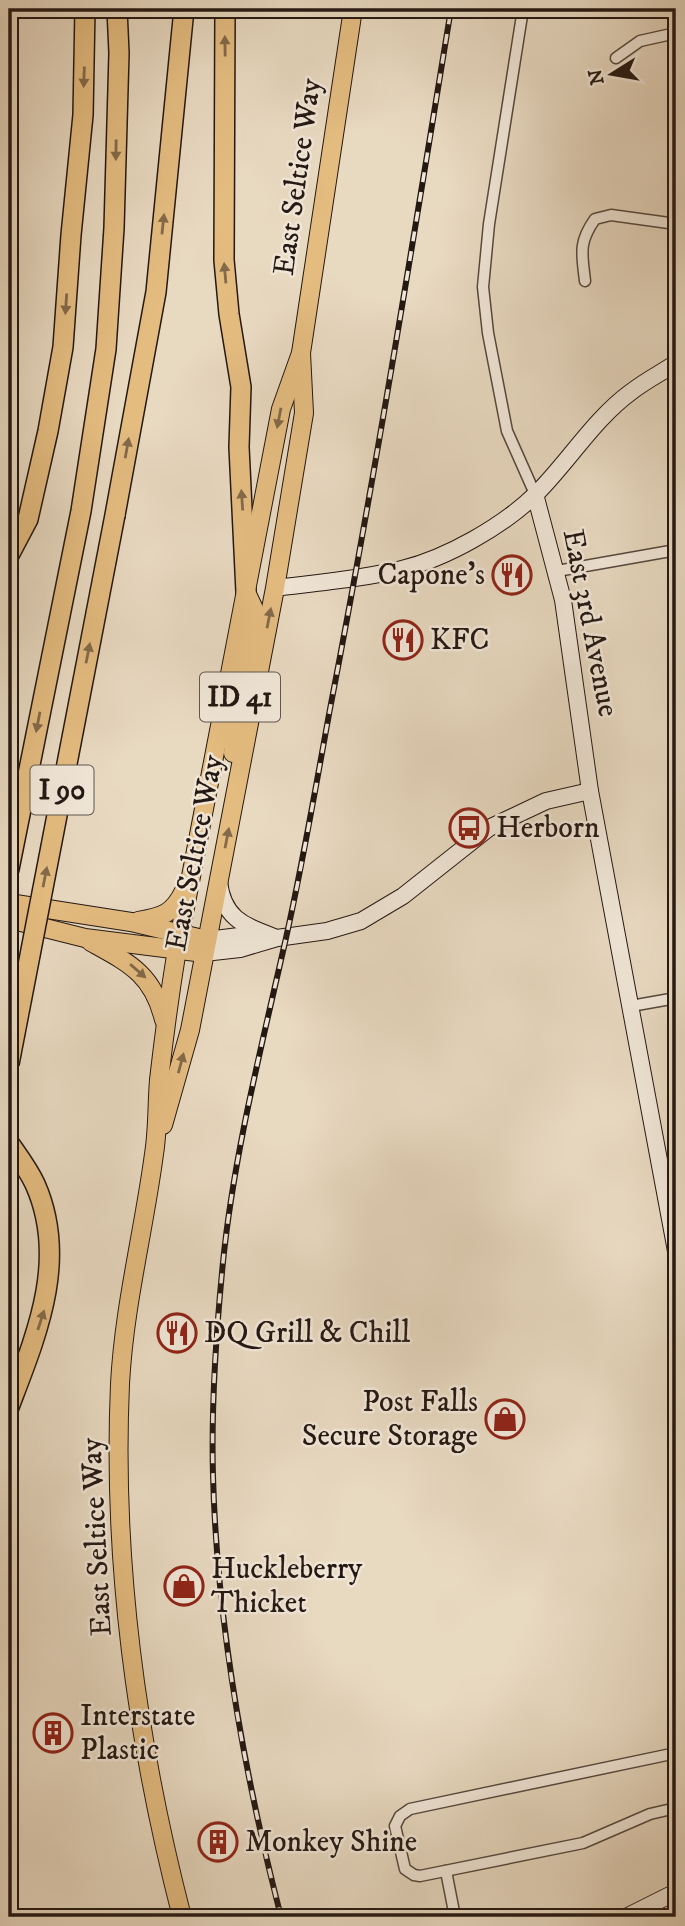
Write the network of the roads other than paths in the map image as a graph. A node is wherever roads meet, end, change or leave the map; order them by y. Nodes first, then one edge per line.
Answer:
1 (85, 9) edge
2 (117, 9) edge
3 (184, 9) edge
4 (225, 9) edge
5 (353, 9) edge
6 (523, 9) edge
7 (676, 33) edge
8 (616, 58) dead end
9 (676, 224) edge
10 (585, 281) dead end
11 (301, 353) junction
12 (676, 363) edge
13 (536, 494) junction
14 (676, 550) edge
15 (9, 555) edge
16 (557, 571) junction
17 (275, 589) junction
18 (246, 592) junction
19 (590, 791) junction
20 (233, 805) junction
21 (9, 869) edge
22 (191, 877) junction
23 (219, 880) junction
24 (9, 903) edge
25 (9, 919) edge
26 (131, 922) junction
27 (85, 938) junction
28 (277, 938) junction
29 (179, 942) junction
30 (206, 947) junction
31 (676, 998) edge
32 (631, 1006) junction
33 (165, 1024) junction
34 (9, 1064) edge
35 (9, 1143) edge
36 (155, 1152) junction
37 (676, 1251) edge
38 (9, 1407) edge
39 (676, 1753) edge
40 (676, 1808) edge
41 (446, 1871) junction
42 (676, 1892) edge
43 (182, 1917) edge
44 (455, 1917) edge
45 (626, 1917) edge

1 -> 15 highway
2 -> 21 highway, I 90
34 -> 3 highway, I 90, bridge
18 -> 4 highway
5 - 11 main road, East Seltice Way
6 - 13 street, East 3rd Avenue
7 - 8 street
9 - 10 street
11 - 17 main road, East Seltice Way
11 -> 18 main road, East Seltice Way
12 - 13 street
13 - 16 street, East 3rd Avenue
13 - 17 street
14 - 16 street
16 - 19 street, East 3rd Avenue
17 - 18 main road
20 -> 17 main road, East Seltice Way
18 - 20 main road, ID 41
18 - 22 main road, East Seltice Way
19 - 28 street
19 - 32 street, East 3rd Avenue
23 -> 20 main road, East Seltice Way / ID 41
22 - 26 main road
22 - 29 main road, East Seltice Way
23 - 28 street
23 - 30 main road, East Seltice Way / ID 41
24 - 26 main road
25 - 27 main road
26 - 29 main road
27 - 29 main road
27 -> 33 main road
28 - 30 street
29 - 30 main road
29 - 33 main road, East Seltice Way
36 -> 30 main road, East Seltice Way
31 - 32 street
32 - 37 street, East 3rd Avenue
33 - 36 main road, East Seltice Way
38 -> 35 highway
36 - 43 main road, East Seltice Way
39 - 41 street
40 - 41 street
41 - 44 street
42 - 45 street

